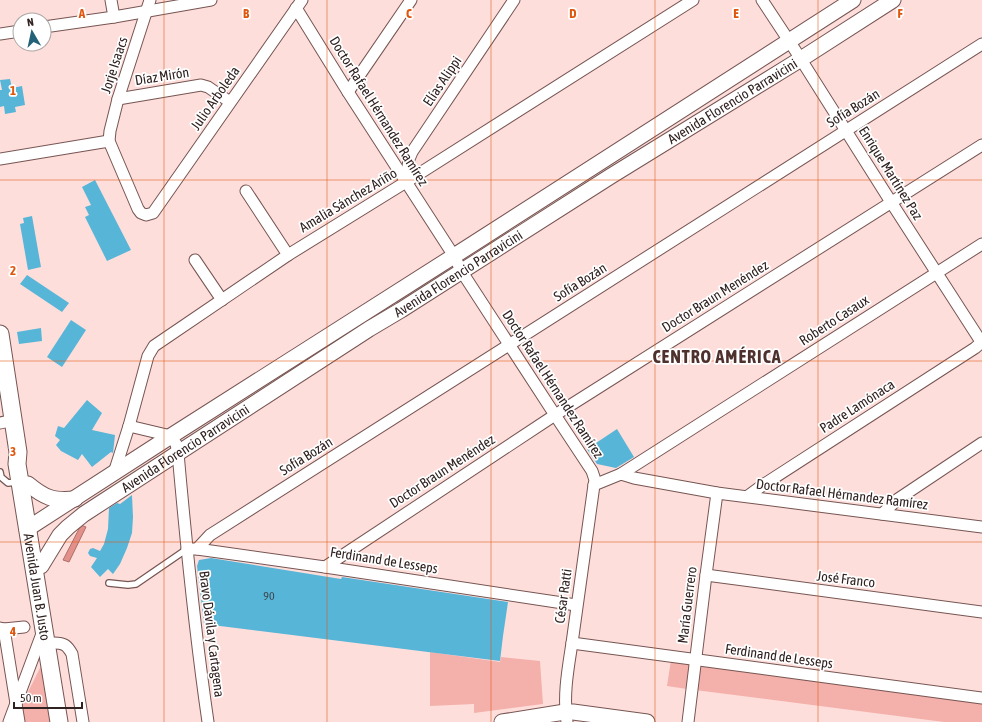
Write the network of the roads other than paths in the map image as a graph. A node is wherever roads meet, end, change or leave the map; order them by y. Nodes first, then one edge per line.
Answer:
1 (111, 0) edge
2 (150, 0) edge
3 (211, 0) edge
4 (411, 0) edge
5 (514, 0) edge
6 (693, 0) edge
7 (762, 0) edge
8 (853, 0) edge
9 (893, 0) edge
10 (198, 1) edge
11 (299, 4) edge
12 (147, 11) junction
13 (114, 17) junction
14 (52, 26) edge
15 (12, 32) edge
16 (0, 34) edge
17 (789, 41) junction
18 (982, 44) edge
19 (801, 58) junction
20 (348, 92) junction
21 (118, 99) junction
22 (230, 102) junction
23 (846, 130) junction
24 (109, 141) junction
25 (982, 145) edge
26 (0, 160) edge
27 (406, 182) junction
28 (246, 191) dead end
29 (891, 202) junction
30 (982, 244) edge
31 (288, 254) junction
32 (454, 256) junction
33 (195, 260) dead end
34 (462, 272) junction
35 (937, 272) junction
36 (222, 300) junction
37 (0, 334) edge
38 (982, 342) edge
39 (510, 345) junction
40 (555, 415) junction
41 (7, 421) edge
42 (129, 426) junction
43 (171, 436) junction
44 (982, 443) edge
45 (178, 453) junction
46 (114, 473) junction
47 (621, 474) junction
48 (0, 475) edge
49 (24, 483) junction
50 (594, 485) junction
51 (717, 493) junction
52 (748, 496) junction
53 (75, 499) junction
54 (882, 514) junction
55 (31, 527) junction
56 (982, 528) edge
57 (192, 549) junction
58 (41, 566) junction
59 (325, 566) junction
60 (706, 576) junction
61 (109, 583) dead end
62 (576, 605) junction
63 (982, 612) edge
64 (24, 627) dead end
65 (2, 628) edge
66 (44, 628) junction
67 (54, 643) junction
68 (572, 643) junction
69 (695, 660) junction
70 (982, 698) edge
71 (16, 704) junction
72 (566, 717) edge
73 (9, 722) edge
74 (19, 722) edge
75 (59, 722) edge
76 (66, 722) edge
77 (82, 722) edge
78 (208, 722) edge
79 (502, 722) edge
80 (647, 722) edge
81 (688, 722) edge

1 - 13 street
2 - 12 street, Jorje Isaacs
3 - 10 street
4 - 20 street
5 - 27 street, Elías Alippi
6 - 27 street, Amalia Sánchez Ariño
7 - 17 street, Enrique Martínez Paz
8 - 17 main road, Avenida Florencio Parravicini
9 - 19 main road, Avenida Florencio Parravicini
10 - 12 street
11 - 20 street, Doctor Rafael Hérnandez Ramírez
11 - 22 street, Julio Arboleda
12 - 13 street
12 - 21 street, Jorje Isaacs
13 - 14 street
15 - 16 street
17 - 19 street, Enrique Martínez Paz
17 - 32 main road, Avenida Florencio Parravicini
18 - 23 street, Sofía Bozán
19 - 23 street, Enrique Martínez Paz
19 - 34 main road, Avenida Florencio Parravicini
20 - 27 street, Doctor Rafael Hérnandez Ramírez
21 - 22 street, Díaz Mirón
21 - 24 street, Jorje Isaacs
22 - 24 street, Julio Arboleda
23 - 29 street, Enrique Martínez Paz
23 - 39 street, Sofía Bozán
24 - 26 street
25 - 29 street, Doctor Braun Menéndez
27 - 31 street, Amalia Sánchez Ariño
27 - 32 street, Doctor Rafael Hérnandez Ramírez
28 - 31 street
29 - 35 street, Enrique Martínez Paz
29 - 40 street, Doctor Braun Menéndez
30 - 35 street, Roberto Casaux
31 - 36 street, Amalia Sánchez Ariño
32 - 34 street, Doctor Rafael Hérnandez Ramírez
32 - 43 main road, Avenida Florencio Parravicini
33 - 36 street
34 - 39 street, Doctor Rafael Hérnandez Ramírez
34 - 45 main road, Avenida Florencio Parravicini
35 - 38 street, Enrique Martínez Paz
35 - 47 street, Roberto Casaux
36 - 42 street, Amalia Sánchez Ariño
37 - 41 main road, Avenida Juan B. Justo
38 - 52 street, Padre Lamónaca
39 - 40 street, Doctor Rafael Hérnandez Ramírez
39 - 57 street, Sofía Bozán
40 - 50 street, Doctor Rafael Hérnandez Ramírez
40 - 59 street, Doctor Braun Menéndez
41 - 49 main road, Avenida Juan B. Justo
42 - 43 street
42 - 46 street, Amalia Sánchez Ariño
43 - 45 street, Bravo Dávila y Cartagena
43 - 46 main road, Avenida Florencio Parravicini
44 - 54 street
45 - 57 street, Bravo Dávila y Cartagena
45 - 58 main road, Avenida Florencio Parravicini
46 - 53 main road, Avenida Florencio Parravicini
47 - 50 street
47 - 51 street, Doctor Rafael Hérnandez Ramírez
48 - 49 lane
49 - 53 main road
49 - 55 main road, Avenida Juan B. Justo
50 - 62 street, César Ratti
51 - 52 street, Doctor Rafael Hérnandez Ramírez
51 - 60 street, María Guerrero
52 - 54 street, Doctor Rafael Hérnandez Ramírez
53 - 55 main road, Avenida Florencio Parravicini
54 - 56 street, Doctor Rafael Hérnandez Ramírez
55 - 58 main road, Avenida Juan B. Justo
55 - 66 main road, Avenida Juan B. Justo
57 - 59 street, Ferdinand de Lesseps
57 - 61 lane
57 - 78 street, Bravo Dávila y Cartagena
58 - 67 main road, Avenida Juan B. Justo
59 - 62 street, Ferdinand de Lesseps
60 - 63 street, José Franco
60 - 69 street, María Guerrero
62 - 68 street, César Ratti
64 - 65 street
65 - 71 street
66 - 71 street
66 - 75 main road, Avenida Juan B. Justo
67 - 76 main road, Avenida Juan B. Justo
67 - 77 street, Avenida Juan B. Justo
68 - 69 street, Ferdinand de Lesseps
68 - 72 street, César Ratti
69 - 70 street, Ferdinand de Lesseps
69 - 81 street, María Guerrero
71 - 73 street
71 - 74 street
72 - 79 main road
72 - 80 main road

